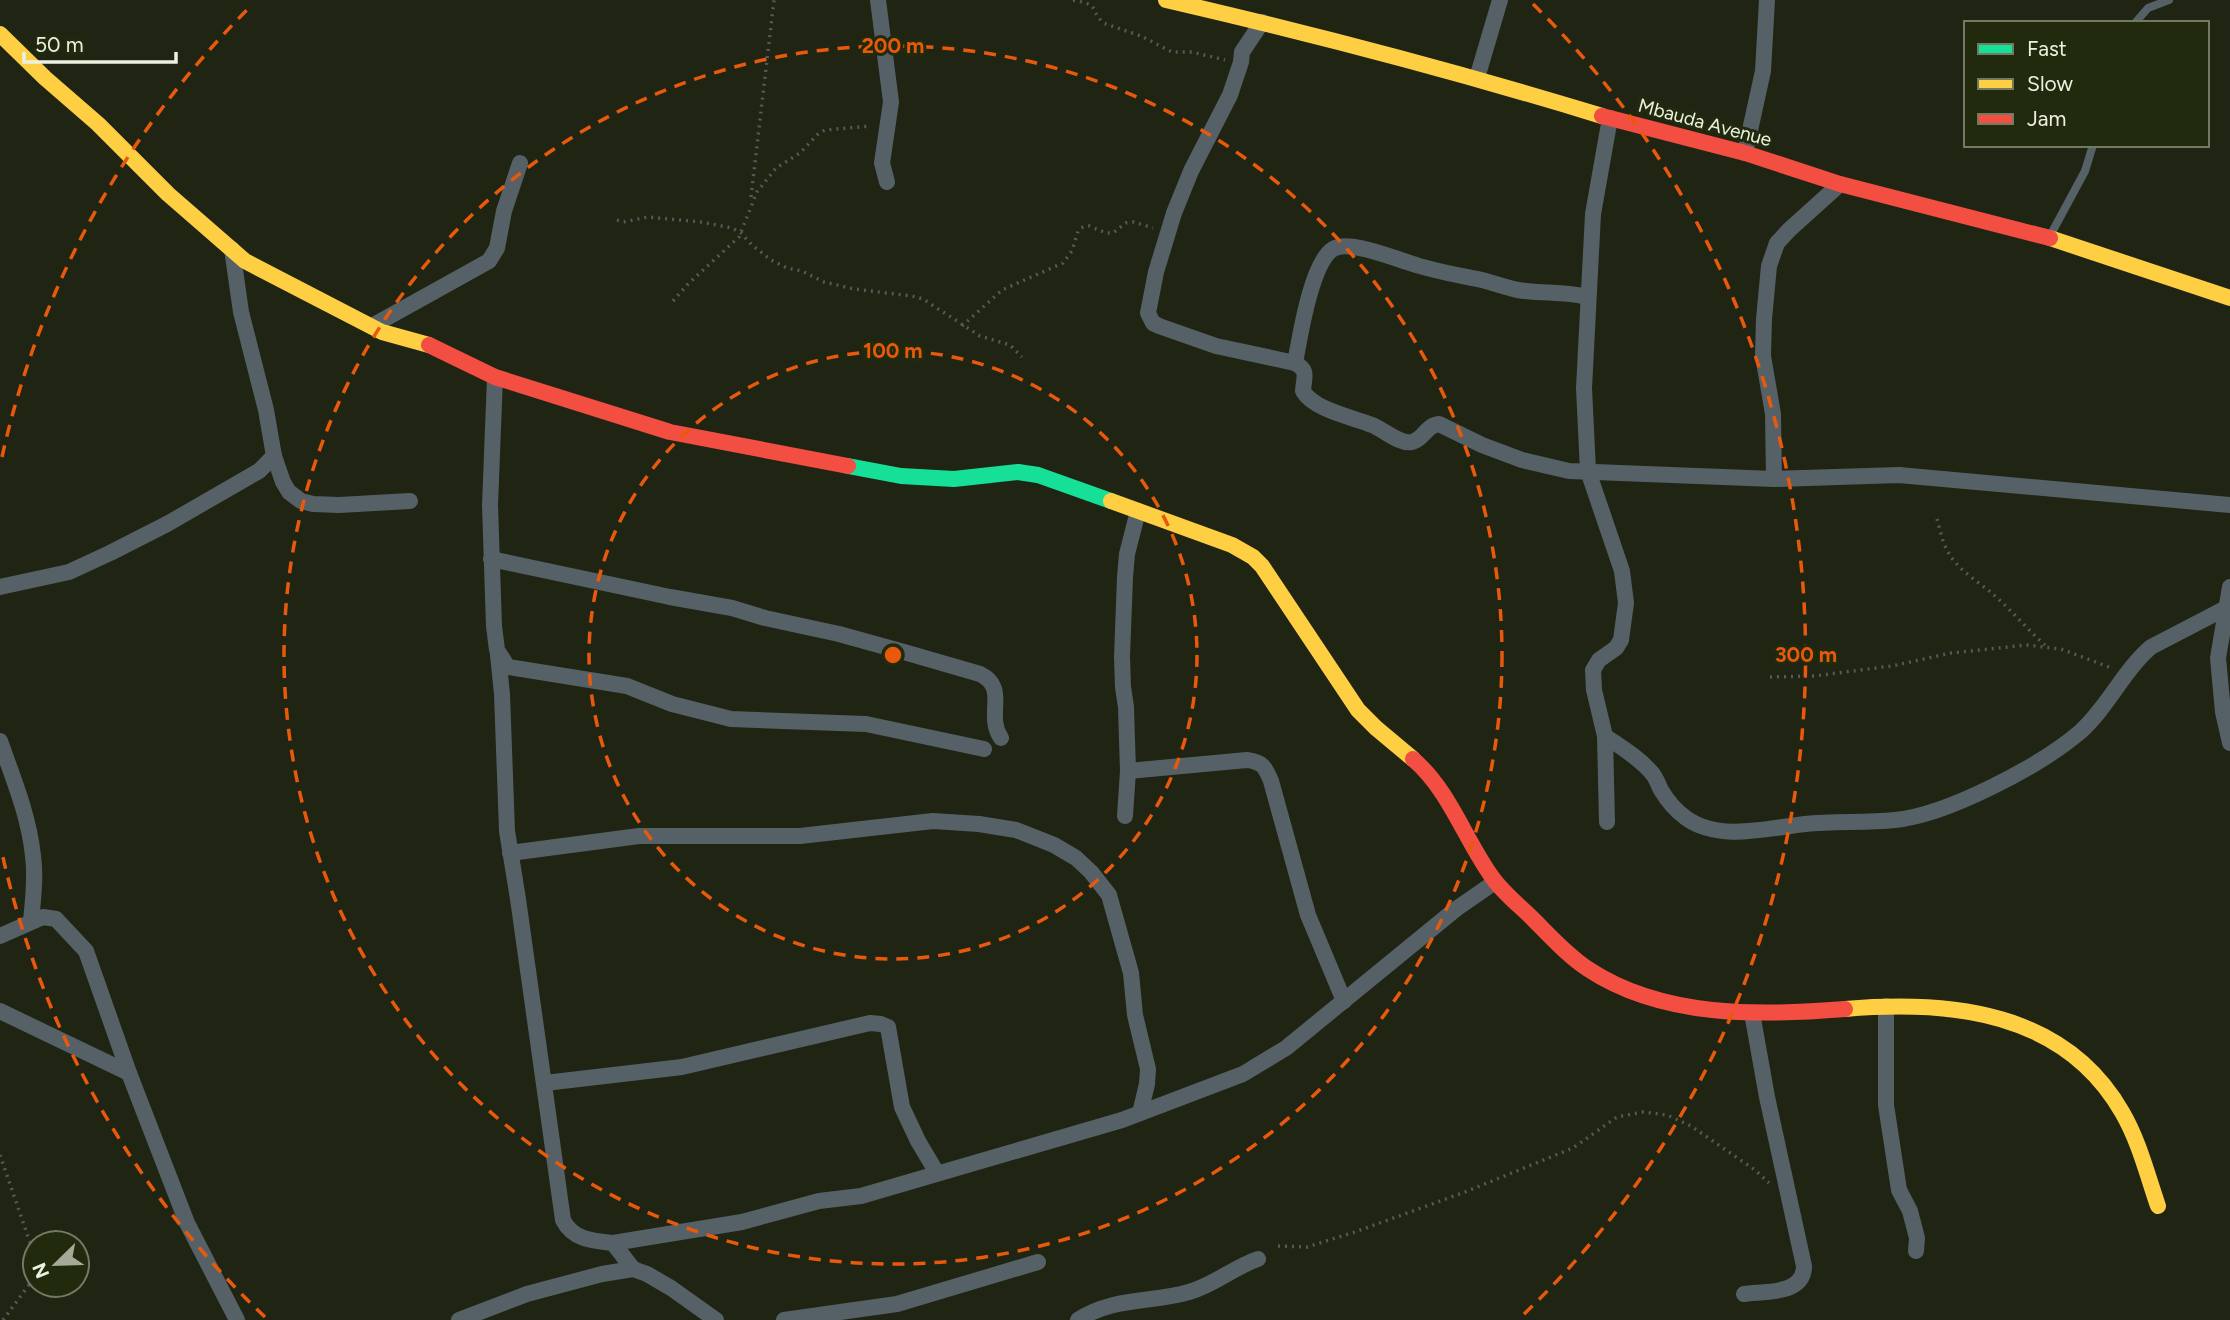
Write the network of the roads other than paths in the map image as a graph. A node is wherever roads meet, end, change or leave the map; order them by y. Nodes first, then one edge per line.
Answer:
1 (878, 0) edge
2 (1166, 0) edge
3 (1500, 0) edge
4 (1767, 0) edge
5 (2169, 0) edge
6 (2137, 21) edge
7 (1262, 22) junction
8 (0, 34) edge
9 (1477, 78) junction
10 (1610, 118) junction
11 (2092, 147) edge
12 (1745, 153) junction
13 (520, 163) dead end
14 (887, 182) dead end
15 (1840, 184) junction
16 (2049, 239) junction
17 (232, 249) junction
18 (1587, 297) junction
19 (2230, 298) edge
20 (372, 326) junction
21 (1295, 363) junction
22 (495, 377) junction
23 (274, 456) junction
24 (1588, 471) junction
25 (1774, 479) junction
26 (410, 500) dead end
27 (2230, 505) edge
28 (1138, 511) junction
29 (491, 559) junction
30 (0, 587) edge
31 (2230, 587) edge
32 (2226, 608) junction
33 (497, 649) junction
34 (1605, 736) junction
35 (1001, 738) dead end
36 (0, 741) edge
37 (2230, 743) edge
38 (984, 749) dead end
39 (1128, 771) junction
40 (1125, 816) dead end
41 (1607, 821) dead end
42 (510, 853) junction
43 (1495, 882) junction
44 (31, 921) junction
45 (0, 936) edge
46 (1344, 1001) junction
47 (1886, 1006) junction
48 (0, 1011) edge
49 (1752, 1013) junction
50 (129, 1073) junction
51 (545, 1083) junction
52 (1140, 1113) junction
53 (937, 1173) junction
54 (2158, 1206) dead end
55 (613, 1243) junction
56 (1916, 1251) dead end
57 (1258, 1259) dead end
58 (1038, 1262) dead end
59 (633, 1269) junction
60 (1744, 1294) dead end
61 (236, 1320) edge
62 (459, 1320) edge
63 (716, 1320) edge
64 (784, 1320) edge
65 (1078, 1320) edge

1 - 14 street
2 - 7 street, Mbauda Avenue
3 - 9 street
4 - 12 street
5 - 6 lane
7 - 9 street, Mbauda Avenue
7 - 21 street
8 - 17 street
9 - 10 street, Mbauda Avenue
10 - 12 street, Mbauda Avenue
10 - 18 street
11 - 16 lane
12 - 15 street, Mbauda Avenue
13 - 20 street
15 - 16 street, Mbauda Avenue
15 - 25 street
16 - 19 street, Mbauda Avenue
17 - 20 street
17 - 23 street
18 - 21 street
18 - 24 street
20 - 22 street
21 - 24 street
22 - 28 street
22 - 29 street
23 - 26 street
23 - 30 street
24 - 25 street
24 - 34 street
25 - 27 street
28 - 39 street
28 - 43 street
29 - 33 street
29 - 35 street
31 - 32 street
32 - 34 street
32 - 37 street
33 - 38 street
33 - 42 street
34 - 41 street
36 - 44 street
39 - 40 street
39 - 46 street
42 - 51 street
42 - 52 street
43 - 46 street
43 - 49 street
44 - 45 street
44 - 50 street
46 - 52 street
47 - 49 street
47 - 54 street
47 - 56 street
48 - 50 street
49 - 60 street
50 - 61 street
51 - 53 street
51 - 55 street
52 - 53 street
53 - 55 street
55 - 59 street
57 - 65 street
58 - 64 street
59 - 62 street
59 - 63 street

